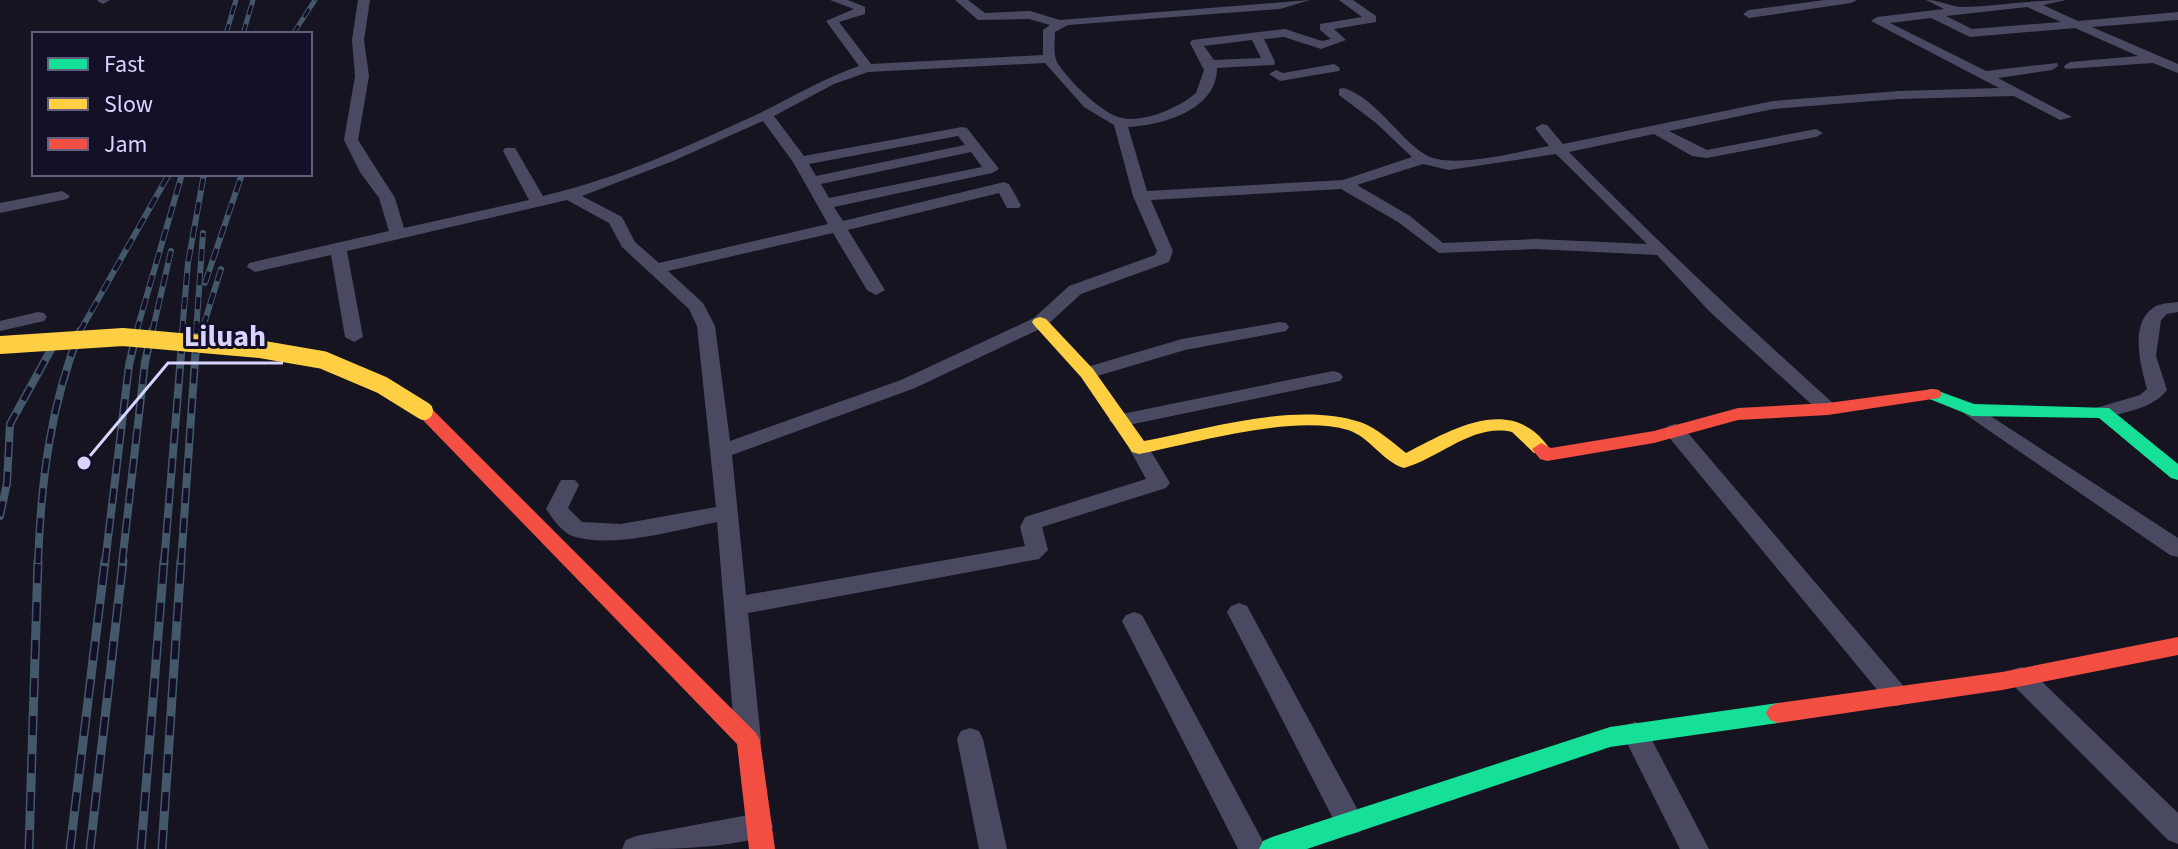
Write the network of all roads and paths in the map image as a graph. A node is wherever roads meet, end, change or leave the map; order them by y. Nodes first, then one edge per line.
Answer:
1 (364, 0) edge
2 (836, 0) edge
3 (961, 0) edge
4 (1205, 0) edge
5 (1304, 0) edge
6 (1345, 0) edge
7 (1932, 0) edge
8 (2060, 0) edge
9 (1845, 1) edge
10 (2018, 3) edge
11 (1223, 9) junction
12 (1958, 11) junction
13 (1749, 14) dead end
14 (1932, 14) junction
15 (2178, 16) edge
16 (1877, 21) junction
17 (2075, 23) junction
18 (1061, 24) junction
19 (1257, 37) junction
20 (1237, 50) dead end
21 (1049, 59) junction
22 (2156, 59) junction
23 (1247, 63) junction
24 (2052, 66) dead end
25 (2070, 66) dead end
26 (867, 68) junction
27 (1272, 68) junction
28 (1334, 68) dead end
29 (2178, 69) edge
30 (1210, 70) junction
31 (1980, 76) junction
32 (1344, 92) dead end
33 (2015, 92) junction
34 (766, 115) junction
35 (2065, 117) dead end
36 (1120, 123) junction
37 (1542, 128) dead end
38 (1655, 129) junction
39 (1816, 133) dead end
40 (975, 147) junction
41 (1561, 149) junction
42 (510, 151) dead end
43 (1422, 159) junction
44 (800, 161) junction
45 (992, 169) junction
46 (812, 181) junction
47 (1344, 184) junction
48 (1004, 187) junction
49 (569, 195) junction
50 (62, 196) dead end
51 (1141, 196) junction
52 (538, 202) junction
53 (825, 204) junction
54 (1013, 205) dead end
55 (0, 208) edge
56 (838, 227) junction
57 (398, 236) junction
58 (338, 249) junction
59 (1662, 250) junction
60 (255, 267) dead end
61 (656, 269) junction
62 (876, 290) dead end
63 (2178, 307) edge
64 (38, 317) dead end
65 (1040, 322) junction
66 (0, 326) edge
67 (1280, 327) dead end
68 (354, 337) dead end
69 (0, 345) edge
70 (1087, 373) junction
71 (1333, 377) dead end
72 (1828, 409) junction
73 (1972, 410) junction
74 (2103, 412) junction
75 (1119, 421) junction
76 (1675, 431) junction
77 (1139, 448) junction
78 (721, 452) junction
79 (2178, 474) edge
80 (568, 485) dead end
81 (727, 513) junction
82 (2178, 549) edge
83 (735, 606) junction
84 (1239, 612) dead end
85 (1134, 621) dead end
86 (2178, 646) edge
87 (2021, 677) junction
88 (1897, 696) junction
89 (1635, 733) junction
90 (970, 739) dead end
91 (748, 740) junction
92 (1350, 823) junction
93 (2178, 831) edge
94 (760, 838) edge
95 (636, 849) edge
96 (993, 849) edge
97 (1253, 849) edge
98 (1272, 849) edge
99 (1695, 849) edge

1 - 57 street
2 - 26 street
3 - 18 street
4 - 11 street
5 - 11 street
6 - 19 street
7 - 12 street
8 - 10 street
9 - 13 street
9 - 16 street
10 - 12 street
10 - 17 street
11 - 18 street
12 - 14 street
14 - 16 street
14 - 17 street
15 - 17 street
16 - 31 street
17 - 22 street
18 - 21 street
19 - 27 street
19 - 30 street
20 - 23 street
21 - 26 street
21 - 36 street
22 - 25 street
22 - 29 street
23 - 27 street
23 - 30 street
24 - 31 street
26 - 34 street
27 - 28 street
27 - 30 street
30 - 36 street
31 - 33 street
32 - 43 street
33 - 35 street
33 - 38 street
34 - 44 street
34 - 49 street
36 - 51 street
37 - 41 street
38 - 39 street
38 - 41 street
40 - 44 street
40 - 45 street
40 - 46 street
41 - 43 street
41 - 59 street
42 - 52 street
43 - 47 street
44 - 46 street
45 - 48 street
45 - 53 street
46 - 53 street
47 - 51 street
47 - 59 street
48 - 54 street
48 - 56 street
49 - 52 street
49 - 61 street
50 - 55 street
51 - 65 street
52 - 57 street
53 - 56 street
56 - 61 street
56 - 62 street
57 - 58 street
58 - 60 street
58 - 68 street
59 - 72 street
61 - 78 street
63 - 74 street
64 - 66 street
65 - 70 street
65 - 78 street
67 - 70 street
69 - 91 street, bridge
70 - 75 street
71 - 75 street
72 - 73 street
72 - 76 street
73 - 74 street
73 - 82 street
74 - 79 street
75 - 77 street
76 - 77 street
76 - 88 street
77 - 83 street
78 - 81 street
80 - 81 street
81 - 83 street
83 - 91 street
84 - 92 street
85 - 97 street
86 - 87 street
87 - 88 street
87 - 93 street
88 - 89 street
89 - 92 street
89 - 99 street
90 - 96 street
91 - 94 street
92 - 98 street
94 - 95 street

